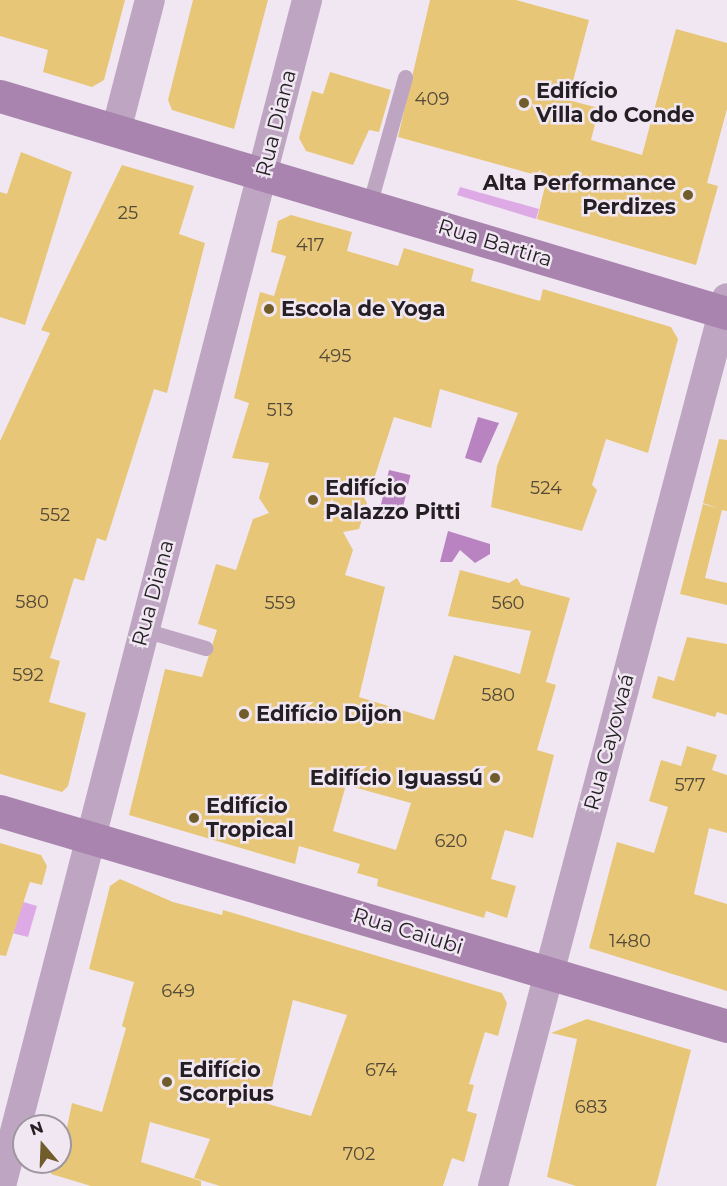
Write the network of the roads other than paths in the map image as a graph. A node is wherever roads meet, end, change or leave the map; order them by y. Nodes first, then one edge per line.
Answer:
1 (150, 0) edge
2 (308, 0) edge
3 (405, 78) dead end
4 (0, 96) edge
5 (116, 131) junction
6 (263, 174) junction
7 (369, 206) junction
8 (726, 308) edge
9 (144, 630) junction
10 (205, 648) dead end
11 (0, 811) edge
12 (89, 837) junction
13 (548, 973) junction
14 (727, 1026) edge
15 (1, 1186) edge
16 (493, 1186) edge

1 - 5 street
2 - 6 street, Rua Diana
3 - 7 lane
4 - 5 main road, Rua Bartira
5 - 6 main road, Rua Bartira
6 - 7 main road, Rua Bartira
6 - 9 street, Rua Diana
7 - 8 main road, Rua Bartira
8 - 13 street, Rua Cayowaá
9 - 10 lane
9 - 12 street, Rua Diana
11 - 12 main road, Rua Caiubi
12 - 13 main road, Rua Caiubi
12 - 15 street, Rua Diana
13 - 14 main road, Rua Caiubi
13 - 16 street, Rua Cayowaá

